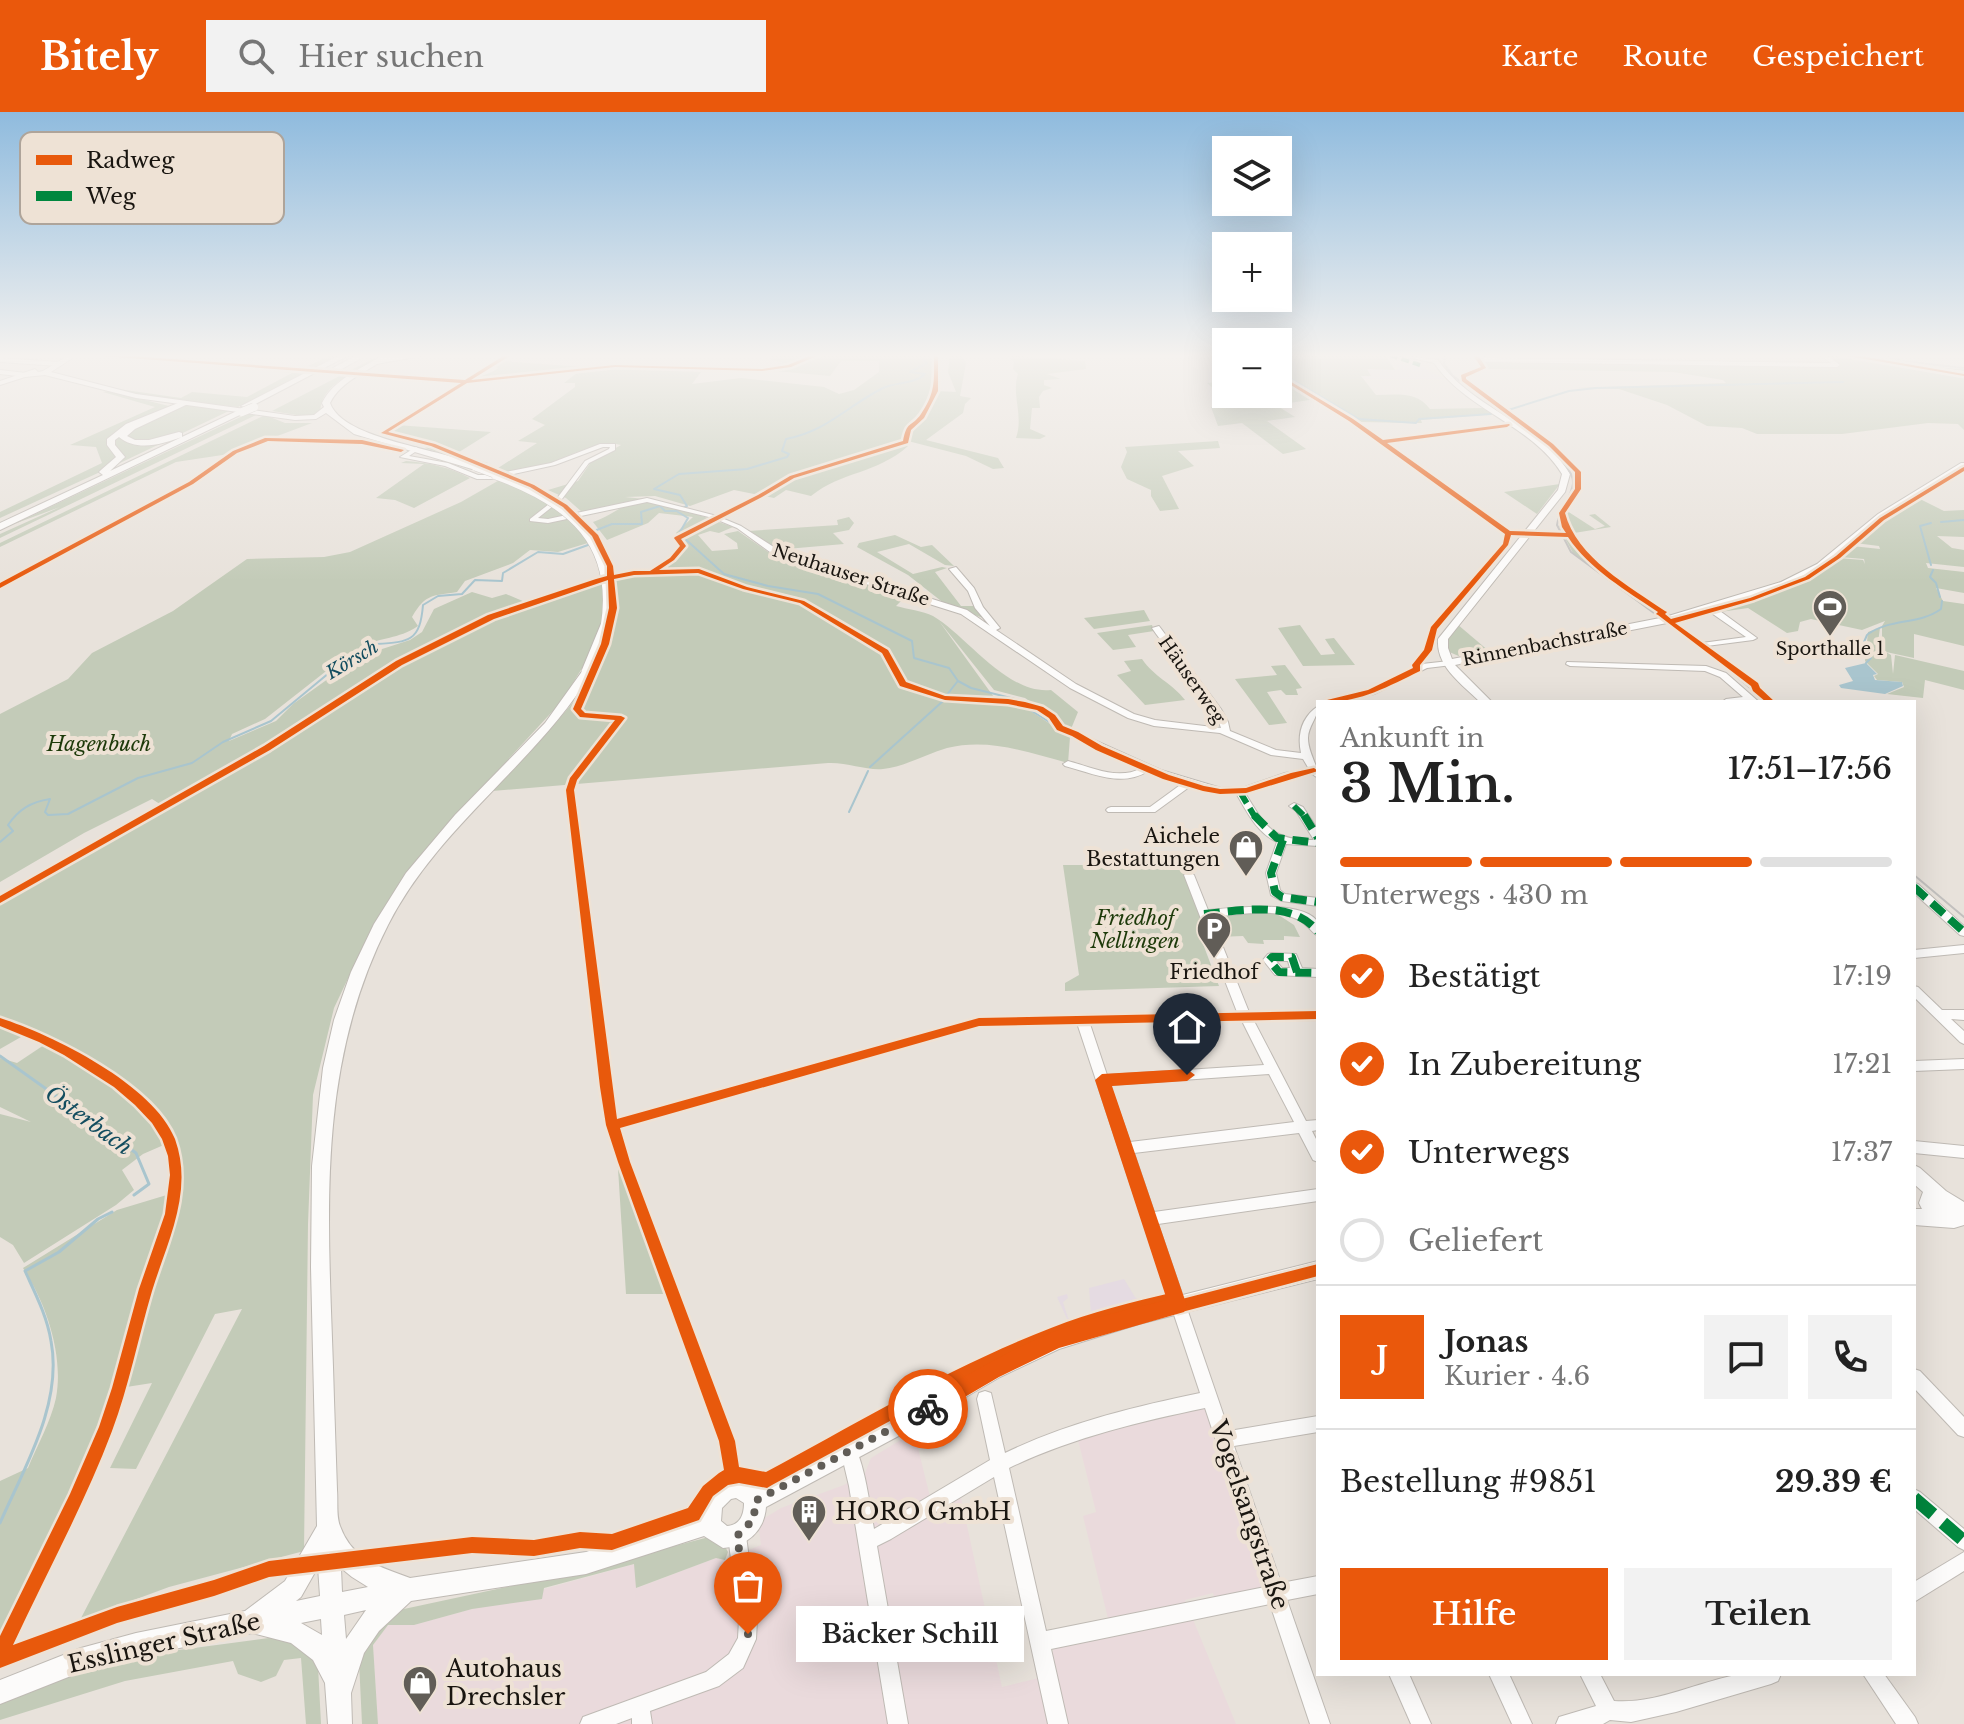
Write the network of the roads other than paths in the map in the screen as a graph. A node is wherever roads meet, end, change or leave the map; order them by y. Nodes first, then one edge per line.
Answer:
1 (123, 430) edge
2 (128, 430) edge
3 (189, 430) edge
4 (196, 430) edge
5 (199, 430) edge
6 (354, 430) edge
7 (1519, 430) edge
8 (416, 449) junction
9 (1964, 465) edge
10 (96, 477) junction
11 (0, 524) edge
12 (953, 569) dead end
13 (1710, 608) junction
14 (1156, 628) dead end
15 (996, 632) junction
16 (1702, 645) dead end
17 (1476, 659) junction
18 (1449, 663) junction
19 (1570, 664) dead end
20 (1469, 685) junction
21 (1363, 699) edge
22 (1484, 700) edge
23 (1753, 700) edge
24 (1316, 711) edge
25 (1060, 728) dead end
26 (1226, 732) junction
27 (1305, 756) junction
28 (1068, 764) dead end
29 (1147, 768) junction
30 (1316, 774) edge
31 (1189, 783) junction
32 (1240, 792) junction
33 (1294, 806) dead end
34 (1111, 810) dead end
35 (1316, 837) edge
36 (1283, 840) junction
37 (1316, 840) edge
38 (1189, 875) dead end
39 (1916, 889) edge
40 (1316, 902) edge
41 (1204, 914) junction
42 (1316, 929) edge
43 (1964, 932) edge
44 (1964, 949) edge
45 (1916, 954) edge
46 (1297, 972) dead end
47 (1316, 973) edge
48 (1916, 992) edge
49 (1938, 1014) junction
50 (1316, 1015) edge
51 (1964, 1015) edge
52 (1246, 1017) junction
53 (1964, 1039) edge
54 (1964, 1064) edge
55 (1916, 1066) edge
56 (1273, 1069) junction
57 (1102, 1080) junction
58 (1316, 1125) edge
59 (1303, 1127) junction
60 (1916, 1147) edge
61 (1125, 1148) junction
62 (1316, 1152) edge
63 (1964, 1152) edge
64 (1916, 1175) edge
65 (1916, 1185) edge
66 (1316, 1195) edge
67 (1944, 1207) edge
68 (1916, 1216) edge
69 (1148, 1219) junction
70 (1316, 1271) edge
71 (1178, 1306) junction
72 (1916, 1379) edge
73 (985, 1399) dead end
74 (1210, 1399) junction
75 (1316, 1424) edge
76 (1964, 1429) edge
77 (1224, 1440) junction
78 (849, 1452) junction
79 (1000, 1464) junction
80 (1916, 1500) edge
81 (755, 1501) junction
82 (710, 1523) junction
83 (328, 1527) junction
84 (737, 1536) junction
85 (867, 1541) junction
86 (1964, 1541) edge
87 (1964, 1561) edge
88 (1316, 1585) edge
89 (414, 1589) junction
90 (1916, 1592) edge
91 (1276, 1594) junction
92 (332, 1605) junction
93 (243, 1624) junction
94 (1039, 1642) junction
95 (1400, 1676) edge
96 (1500, 1676) edge
97 (1591, 1676) edge
98 (1764, 1676) edge
99 (1874, 1676) edge
100 (0, 1692) edge
101 (339, 1696) junction
102 (1608, 1710) junction
103 (641, 1716) edge
104 (340, 1724) edge
105 (590, 1724) edge
106 (898, 1724) edge
107 (1058, 1724) edge
108 (1320, 1724) edge
109 (1421, 1724) edge
110 (1522, 1724) edge
111 (1566, 1724) edge
112 (1908, 1724) edge

1 - 10 highway
2 - 3 highway
4 - 10 highway
5 - 11 highway
6 - 8 main road
7 - 18 main road
8 - 15 street, Neuhauser Straße
8 - 83 main road, bridge
9 - 13 main road, Rinnenbachstraße
10 - 11 highway
12 - 15 street
13 - 16 street
13 - 17 main road, Rinnenbachstraße
14 - 26 street, Häuserweg
15 - 26 street, Neuhauser Straße
17 - 18 main road, Rinnenbachstraße
17 - 20 main road
18 - 20 main road
18 - 21 street, Rinnenbachstraße
19 - 23 street
20 - 22 main road
24 - 27 street
25 - 29 street
26 - 27 street, Neuhauser Straße
27 - 30 street
28 - 29 street
29 - 31 street
30 - 32 street
31 - 32 street
31 - 34 street
32 - 36 street
33 - 35 street
36 - 37 street
36 - 40 street
38 - 41 street
39 - 43 street
41 - 42 street
41 - 52 street
44 - 45 street
46 - 47 street
48 - 49 street
49 - 51 street
49 - 53 street
50 - 52 street
52 - 56 street
52 - 57 street, Vogelsangstraße
54 - 55 street
56 - 57 street
56 - 59 street
57 - 61 street, Vogelsangstraße
58 - 59 street
59 - 61 street
59 - 62 street
60 - 63 street
61 - 69 street, Vogelsangstraße
64 - 67 main road
65 - 67 main road
66 - 69 street
67 - 68 main road
69 - 71 street, Vogelsangstraße
70 - 71 main road
71 - 74 street, Vogelsangstraße
71 - 78 main road
72 - 76 street
73 - 79 street
74 - 77 street, Vogelsangstraße
74 - 79 street
75 - 77 street
77 - 91 street, Vogelsangstraße
78 - 81 main road
78 - 85 street
79 - 85 street
79 - 94 street
80 - 86 street
81 - 82 main road
81 - 84 main road
82 - 84 main road
82 - 89 main road, Esslinger Straße
83 - 89 main road
83 - 92 main road
83 - 93 main road
84 - 103 street
85 - 106 street
87 - 90 street
88 - 91 street
89 - 92 main road, Esslinger Straße
89 - 101 main road
91 - 94 street
91 - 108 street, Vogelsangstraße
92 - 93 main road, Esslinger Straße
92 - 101 main road
93 - 100 main road, Esslinger Straße
93 - 101 main road
94 - 107 street
95 - 109 street
96 - 110 street
97 - 102 street
98 - 102 street
99 - 112 street
101 - 104 main road
102 - 111 street
103 - 105 street

